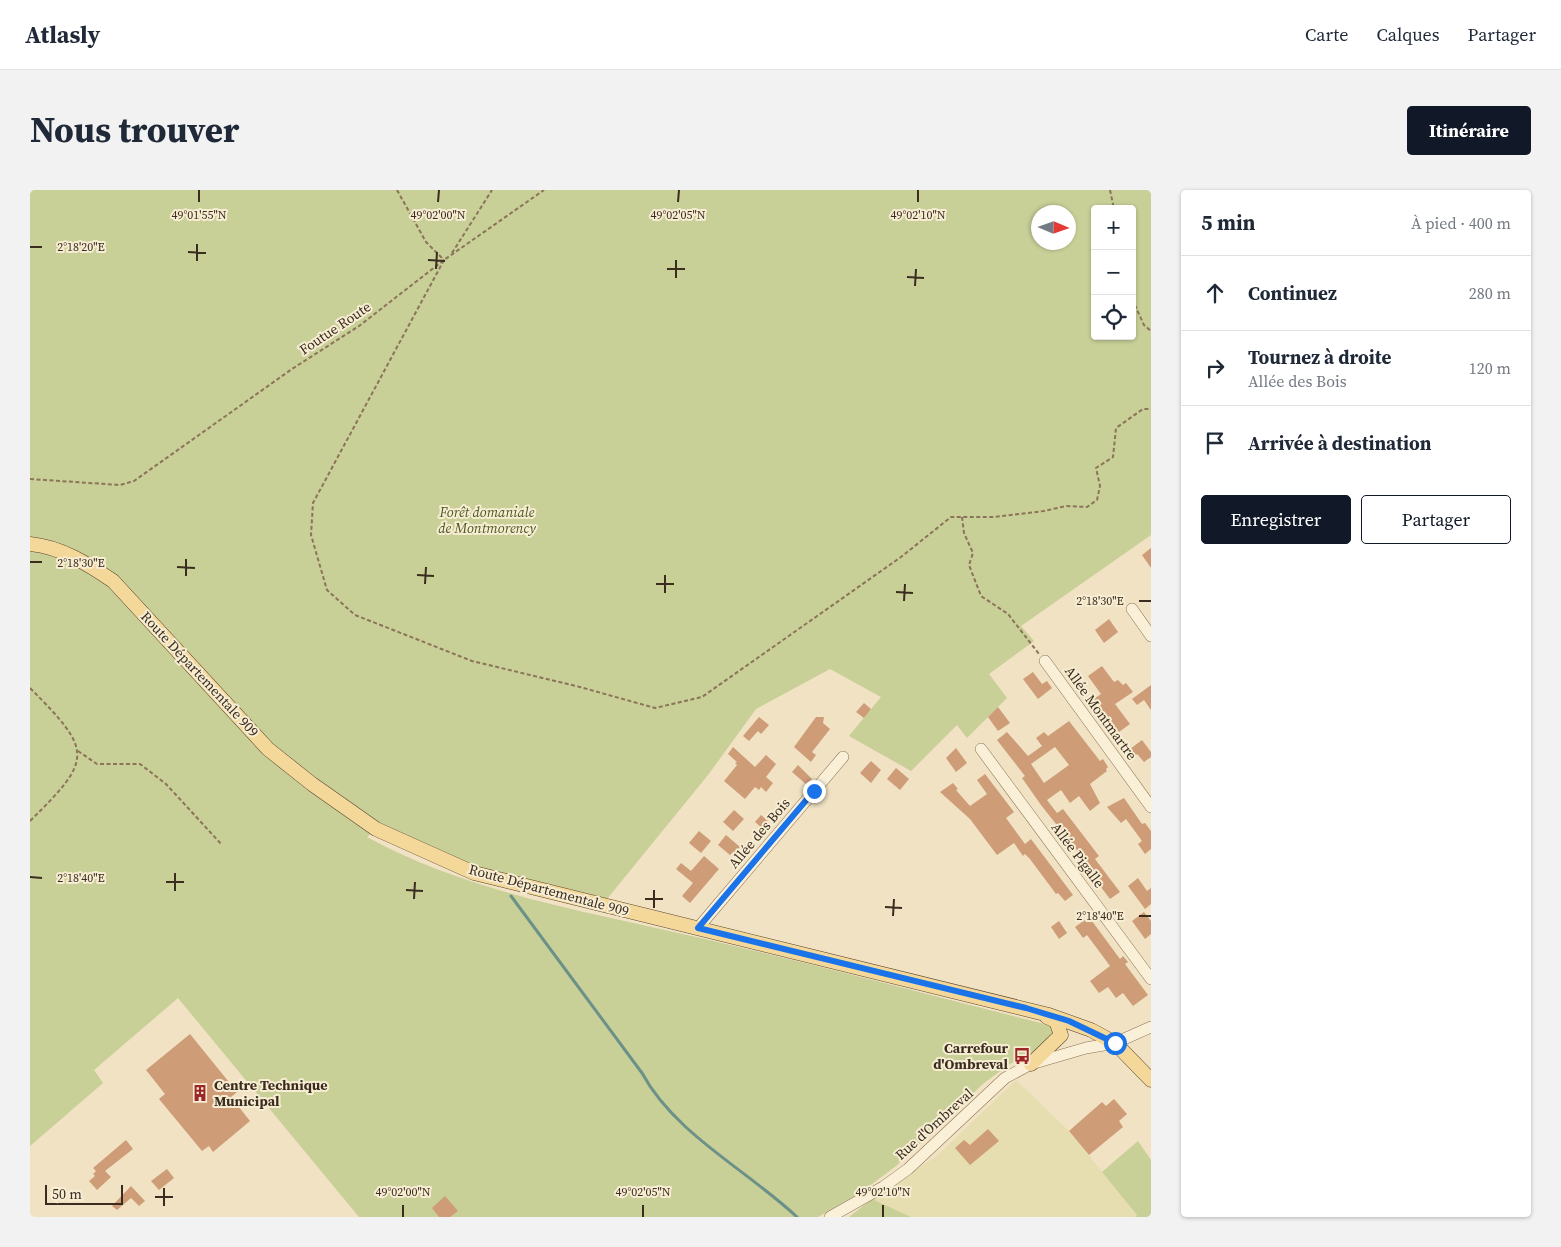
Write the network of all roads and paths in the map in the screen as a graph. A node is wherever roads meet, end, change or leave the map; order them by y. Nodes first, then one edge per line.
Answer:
1 (397, 190) edge
2 (492, 190) edge
3 (544, 190) edge
4 (1110, 190) edge
5 (1113, 205) edge
6 (451, 255) junction
7 (444, 260) junction
8 (1136, 308) edge
9 (1151, 331) edge
10 (1151, 409) edge
11 (30, 480) edge
12 (962, 517) junction
13 (30, 544) edge
14 (1132, 609) dead end
15 (1151, 636) edge
16 (1045, 662) joint
17 (30, 688) edge
18 (981, 749) dead end
19 (78, 751) junction
20 (843, 757) dead end
21 (1151, 807) edge
22 (30, 821) edge
23 (222, 846) dead end
24 (698, 928) junction
25 (1151, 978) edge
26 (1026, 1008) junction
27 (1151, 1027) edge
28 (1115, 1043) junction
29 (1031, 1064) junction
30 (1151, 1080) edge
31 (830, 1217) edge

1 - 7 path
2 - 6 path
3 - 6 path, Foutue Route
4 - 5 path
6 - 7 path, Foutue Route
7 - 11 path, Foutue Route
7 - 12 path
8 - 9 path
10 - 12 path
12 - 16 path
13 - 24 main road, Route Départementale 909
14 - 15 street
16 - 21 street, Allée Montmartre
17 - 19 path
18 - 25 street, Allée Pigalle
19 - 22 path
19 - 23 path
20 - 24 street, Allée des Bois
24 - 26 main road, Route Départementale 909
26 - 28 main road, Route Départementale 909
26 - 29 main road
27 - 28 street, Rue d'Ombreval
28 - 29 street, Rue d'Ombreval
28 - 30 main road, Route Départementale 909
29 - 31 street, Rue d'Ombreval

